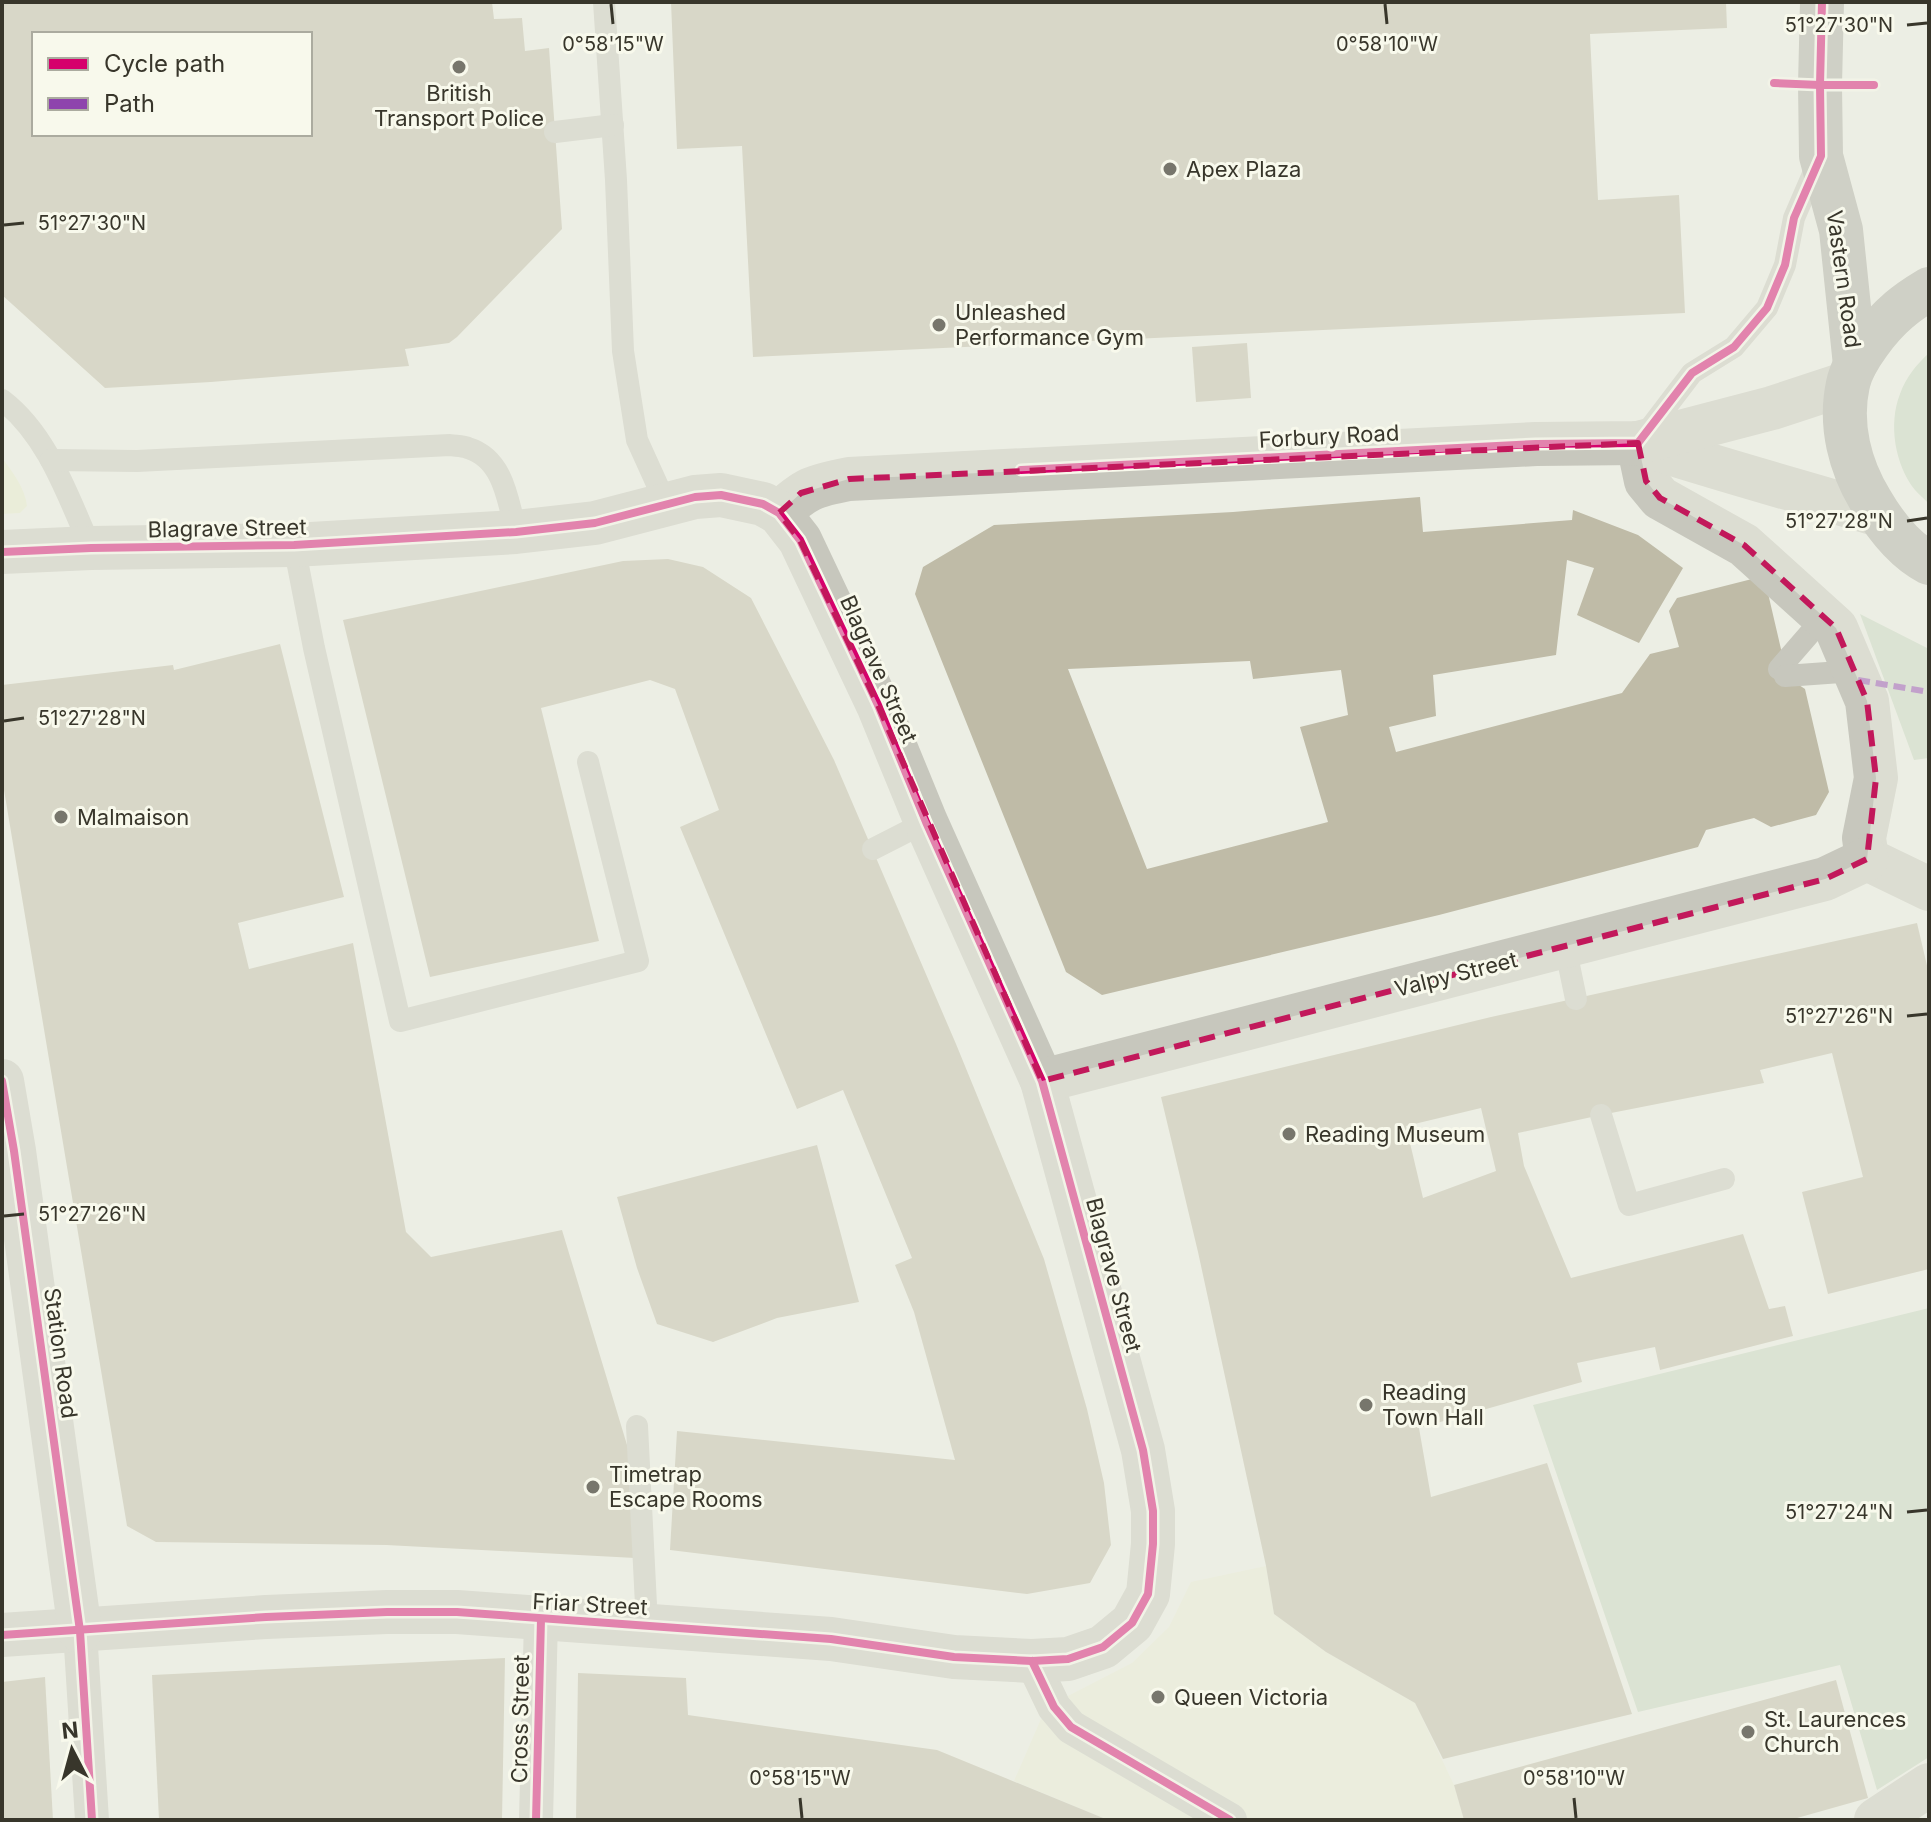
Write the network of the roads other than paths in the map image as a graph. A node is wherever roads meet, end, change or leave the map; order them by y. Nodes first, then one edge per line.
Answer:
1 (604, 2) edge
2 (1822, 2) edge
3 (613, 125) junction
4 (555, 132) dead end
5 (1821, 156) junction
6 (1929, 289) edge
7 (1851, 374) junction
8 (2, 400) edge
9 (1638, 443) junction
10 (51, 460) junction
11 (666, 504) junction
12 (779, 513) junction
13 (1879, 515) junction
14 (516, 532) junction
15 (294, 545) junction
16 (91, 548) junction
17 (2, 552) edge
18 (1929, 563) edge
19 (1824, 617) junction
20 (1855, 671) junction
21 (588, 762) dead end
22 (926, 822) junction
23 (873, 849) dead end
24 (1867, 859) junction
25 (1929, 889) edge
26 (1565, 946) junction
27 (1576, 999) dead end
28 (2, 1081) edge
29 (1042, 1081) junction
30 (1601, 1115) dead end
31 (1724, 1179) dead end
32 (637, 1426) dead end
33 (1148, 1594) joint
34 (541, 1619) junction
35 (647, 1625) junction
36 (80, 1631) junction
37 (2, 1635) edge
38 (1032, 1661) junction
39 (1929, 1785) edge
40 (92, 1820) edge
41 (536, 1820) edge
42 (1230, 1820) edge
43 (1876, 1820) edge

1 - 3 lane
2 - 5 main road, Vastern Road
3 - 4 lane
3 - 11 lane
5 - 7 main road, Vastern Road
5 - 9 lane
6 - 7 main road
7 - 9 street, Forbury Road
7 - 13 main road, Vastern Road
8 - 10 lane
9 - 12 street, Forbury Road
9 - 13 street, Forbury Road
9 - 19 street
10 - 14 lane
10 - 16 lane
11 - 12 street, Blagrave Street
11 - 14 street, Blagrave Street
12 - 22 street, Blagrave Street
13 - 18 main road, Vastern Road
14 - 15 street, Blagrave Street
15 - 16 street, Blagrave Street
15 - 21 lane
16 - 17 street, Blagrave Street
19 - 20 street
19 - 20 lane
20 - 24 street
22 - 23 lane
22 - 29 street, Blagrave Street
24 - 25 street
24 - 26 street, Valpy Street
26 - 27 lane
26 - 29 street, Valpy Street
28 - 36 street, Station Road
29 - 33 street, Blagrave Street
30 - 31 lane
32 - 35 lane
33 - 38 street, Friar Street
34 - 35 street, Friar Street
34 - 36 street, Friar Street
34 - 41 street, Cross Street
35 - 38 street, Friar Street
36 - 37 street, Friar Street
36 - 40 street
38 - 42 street
39 - 43 street

